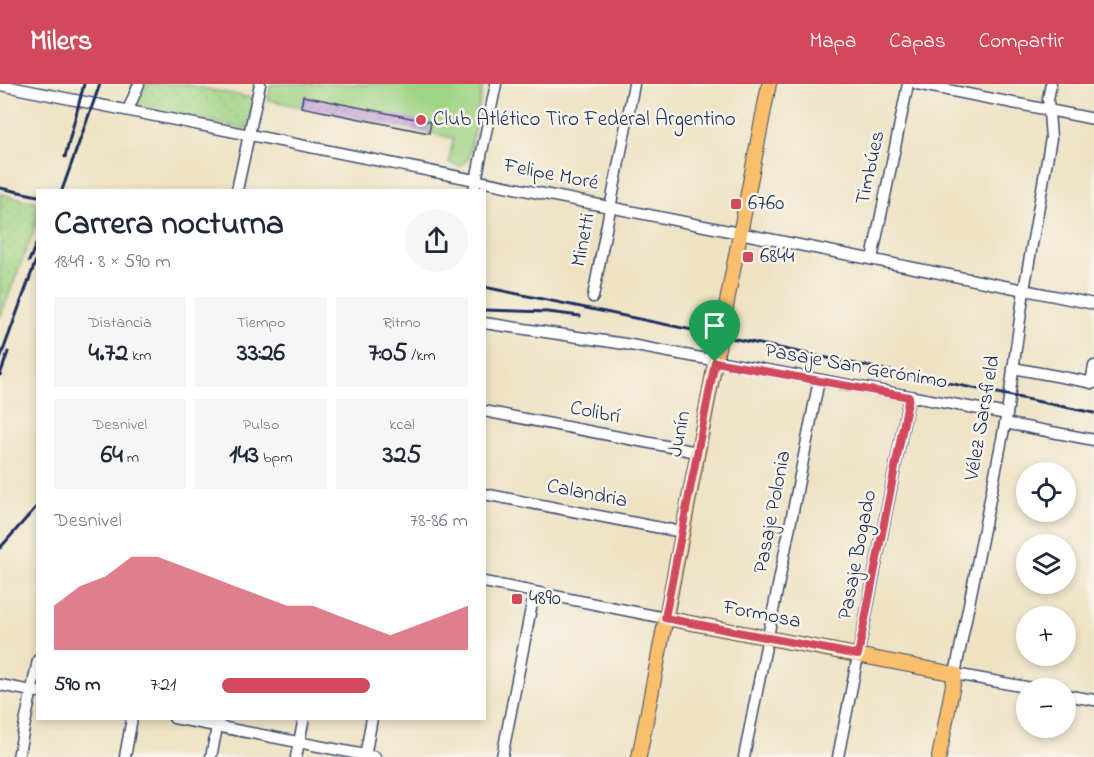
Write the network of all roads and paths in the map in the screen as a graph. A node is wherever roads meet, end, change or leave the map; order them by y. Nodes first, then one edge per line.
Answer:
1 (139, 84) edge
2 (260, 84) edge
3 (496, 84) edge
4 (634, 84) edge
5 (769, 84) edge
6 (908, 84) edge
7 (917, 84) edge
8 (1051, 84) edge
9 (0, 85) edge
10 (128, 110) junction
11 (1049, 111) junction
12 (1094, 119) edge
13 (250, 134) junction
14 (476, 185) edge
15 (237, 189) edge
16 (610, 207) junction
17 (741, 233) junction
18 (872, 259) junction
19 (1024, 290) junction
20 (593, 297) dead end
21 (1094, 304) edge
22 (486, 323) edge
23 (715, 362) junction
24 (1094, 366) edge
25 (1013, 368) junction
26 (819, 380) junction
27 (1092, 383) edge
28 (909, 397) junction
29 (486, 411) edge
30 (1006, 418) junction
31 (1094, 440) edge
32 (698, 452) junction
33 (486, 494) edge
34 (682, 532) junction
35 (486, 582) edge
36 (534, 593) junction
37 (665, 618) junction
38 (767, 638) junction
39 (858, 655) junction
40 (955, 674) junction
41 (36, 676) edge
42 (0, 685) edge
43 (1016, 685) edge
44 (34, 692) edge
45 (1076, 697) edge
46 (1094, 700) edge
47 (132, 720) edge
48 (192, 720) edge
49 (304, 720) edge
50 (372, 720) edge
51 (218, 723) edge
52 (299, 742) junction
53 (368, 756) edge
54 (18, 757) edge
55 (125, 757) edge
56 (211, 757) edge
57 (296, 757) edge
58 (502, 757) edge
59 (639, 757) edge
60 (744, 757) edge
61 (838, 757) edge
62 (939, 757) edge

1 - 10 street
2 - 13 street
3 - 14 street
4 - 16 street, Minetti
5 - 17 main road, Junín
6 - 18 street, Timbúes
7 - 11 street
8 - 11 street, Vélez Sarsfield
9 - 10 street, Felipe Moré
10 - 13 street, Felipe Moré
11 - 12 street
11 - 19 street, Vélez Sarsfield
13 - 14 street, Felipe Moré
13 - 15 street
14 - 16 street, Felipe Moré
16 - 17 street, Felipe Moré
16 - 20 street, Minetti
17 - 18 street, Felipe Moré
17 - 23 main road, Junín
18 - 19 street, Felipe Moré
19 - 21 street, Felipe Moré
19 - 25 street, Vélez Sarsfield
22 - 23 street, Pasaje San Gerónimo
23 - 26 street, Pasaje San Gerónimo
23 - 32 main road, Junín
24 - 27 street
25 - 27 street
25 - 30 street, Vélez Sarsfield
26 - 28 street, Pasaje San Gerónimo
26 - 38 street, Pasaje Polonia
28 - 30 street, Pasaje San Gerónimo
28 - 39 street, Pasaje Bogado
29 - 32 street, Colibrí
30 - 31 street, Pasaje San Gerónimo
30 - 40 street, Vélez Sarsfield
32 - 34 main road, Junín
33 - 34 street, Calandria
34 - 37 main road, Junín
35 - 36 street, Formosa
36 - 37 street, Formosa
36 - 58 street
37 - 38 main road, Formosa
37 - 59 main road, Junín
38 - 39 main road, Formosa
38 - 60 street, Pasaje Polonia
39 - 40 main road, Formosa
39 - 61 street, Pasaje Bogado
40 - 43 street, Formosa
40 - 62 main road, Vélez Sarsfield
41 - 44 street
42 - 44 street
44 - 54 street
45 - 46 street
47 - 55 street
48 - 51 street
49 - 52 street
50 - 53 street
51 - 52 street
51 - 56 street
52 - 53 street
52 - 57 street

